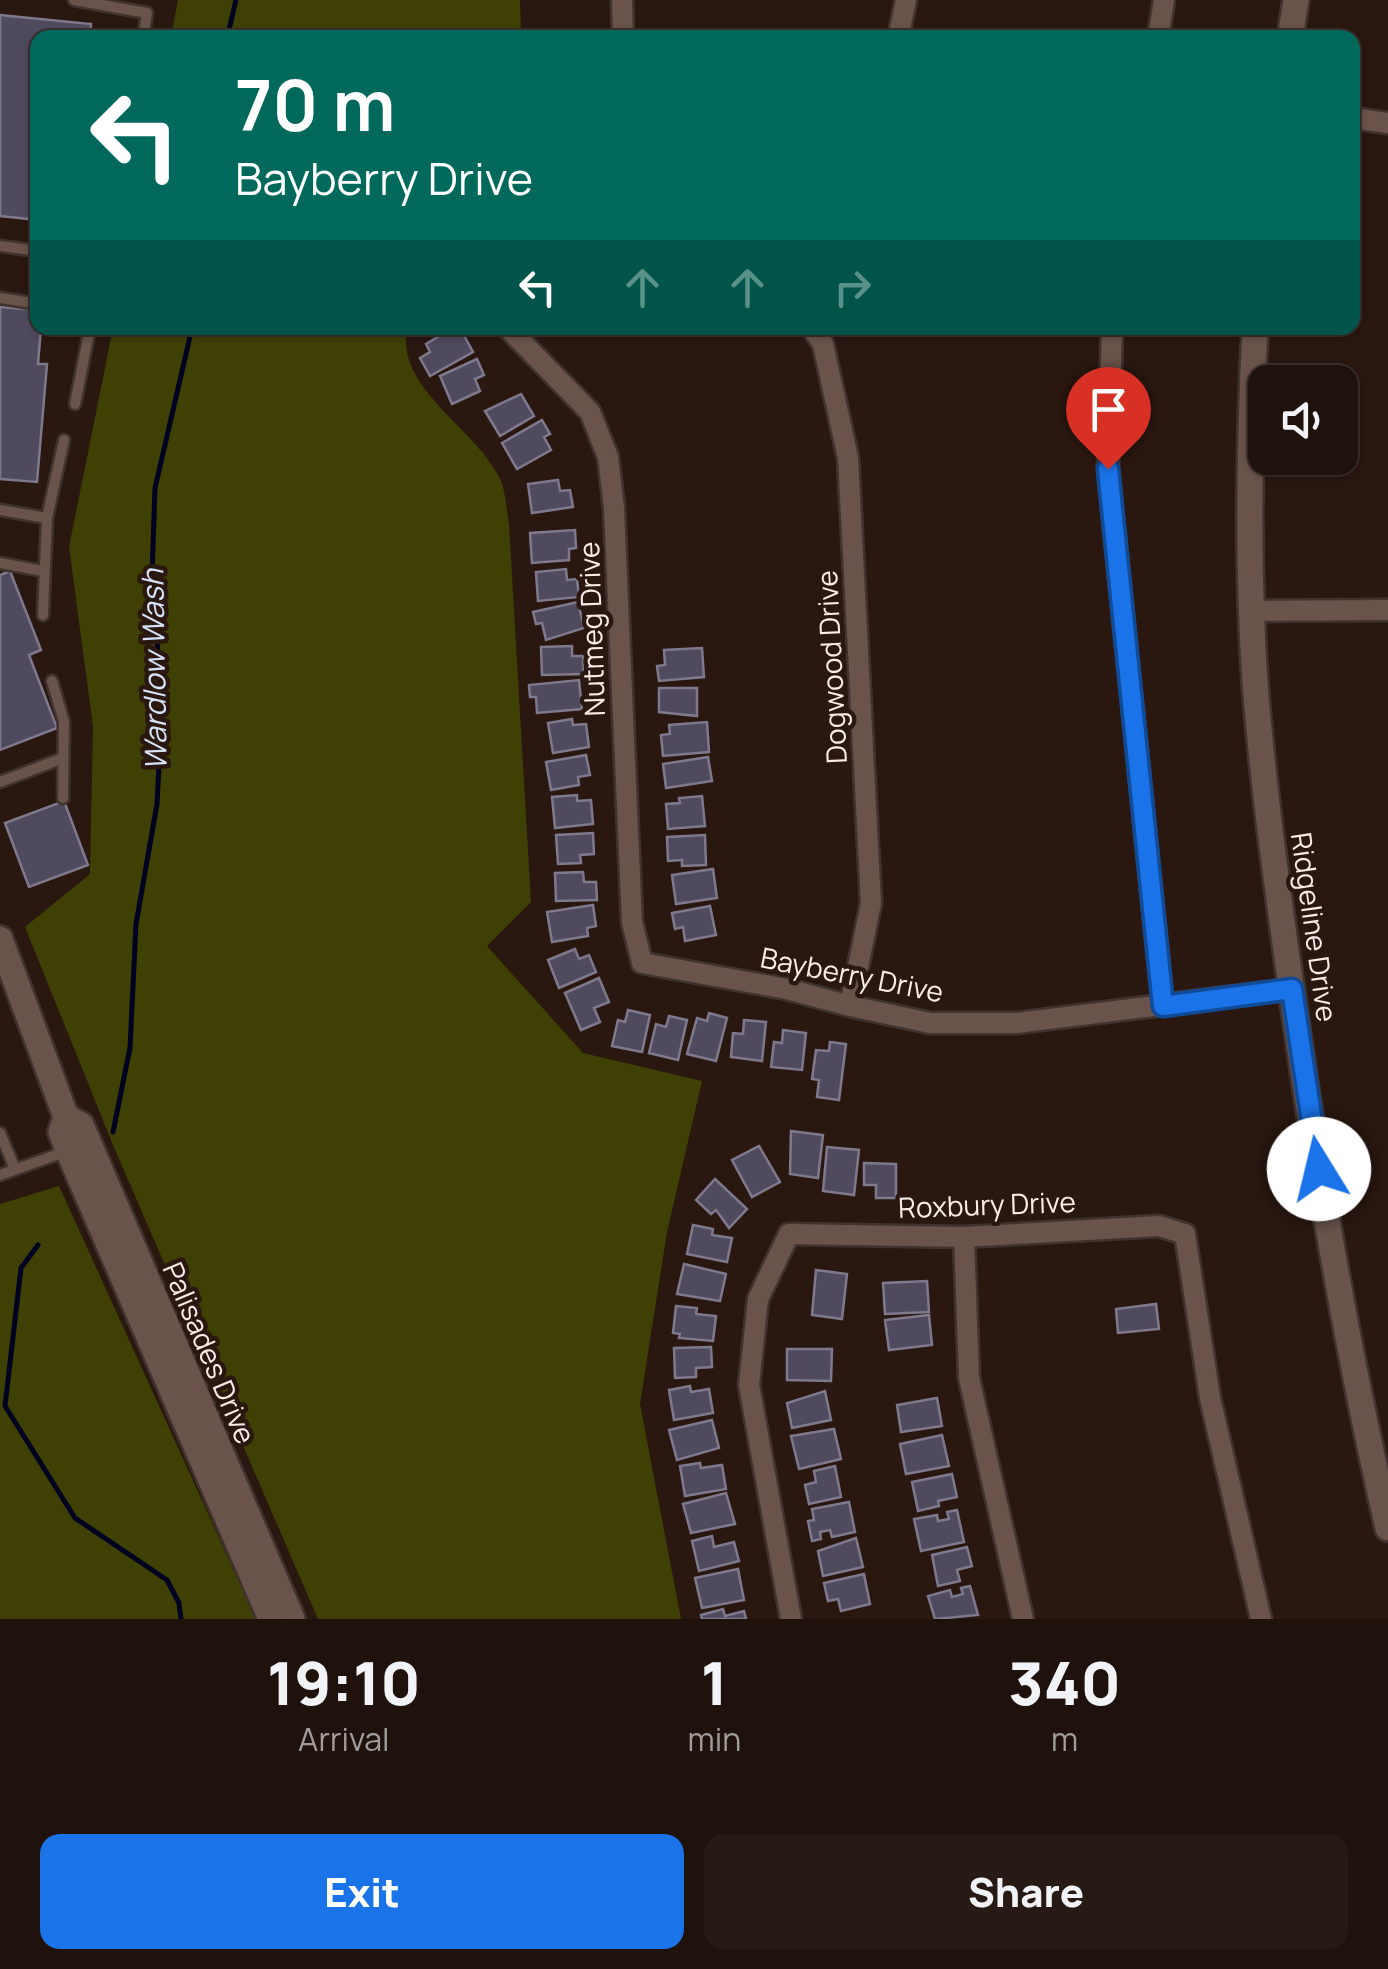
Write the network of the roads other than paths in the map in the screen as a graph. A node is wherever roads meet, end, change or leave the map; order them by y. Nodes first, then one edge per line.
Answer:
1 (74, 0) edge
2 (150, 0) edge
3 (622, 0) edge
4 (906, 0) edge
5 (1164, 0) edge
6 (1296, 0) edge
7 (147, 13) junction
8 (144, 30) edge
9 (622, 30) edge
10 (900, 30) edge
11 (1159, 30) edge
12 (1291, 30) edge
13 (1360, 119) edge
14 (1388, 122) edge
15 (0, 246) edge
16 (30, 249) edge
17 (0, 298) edge
18 (30, 303) edge
19 (89, 335) edge
20 (515, 335) edge
21 (817, 335) edge
22 (1112, 335) edge
23 (1255, 335) edge
24 (75, 404) dead end
25 (64, 440) dead end
26 (0, 510) edge
27 (47, 518) junction
28 (0, 563) edge
29 (43, 571) junction
30 (1388, 610) edge
31 (1252, 611) junction
32 (43, 615) dead end
33 (52, 680) dead end
34 (63, 758) junction
35 (0, 782) edge
36 (62, 798) dead end
37 (1, 945) edge
38 (642, 963) joint
39 (1292, 989) junction
40 (850, 1006) junction
41 (1163, 1006) junction
42 (66, 1116) junction
43 (0, 1133) edge
44 (68, 1150) junction
45 (15, 1169) junction
46 (0, 1175) edge
47 (964, 1237) junction
48 (1380, 1457) edge
49 (1388, 1528) edge
50 (271, 1619) edge
51 (292, 1619) edge
52 (791, 1619) edge
53 (1023, 1619) edge
54 (1261, 1619) edge

1 - 7 lane
2 - 7 lane
3 - 9 street
4 - 10 street
5 - 11 street
6 - 12 street
7 - 8 lane
13 - 14 street
15 - 16 lane
17 - 18 lane
19 - 24 lane
20 - 38 street, Nutmeg Drive
21 - 40 street, Dogwood Drive
22 - 41 street
23 - 31 street, Ridgeline Drive
25 - 27 lane
26 - 27 lane
27 - 29 lane
28 - 29 lane
29 - 32 lane
30 - 31 street
31 - 39 street, Ridgeline Drive
33 - 34 lane
34 - 35 lane
34 - 36 lane
37 - 42 street, Palisades Drive
38 - 40 street, Bayberry Drive
39 - 41 street, Bayberry Drive
39 - 48 street, Ridgeline Drive
40 - 41 street, Bayberry Drive
42 - 44 street, Palisades Drive
42 - 51 street, Palisades Drive
43 - 45 lane
44 - 45 lane
44 - 50 street, Palisades Drive
45 - 46 lane
47 - 52 street, Roxbury Drive
47 - 53 street
47 - 54 street, Roxbury Drive
48 - 49 street, Ridgeline Drive

